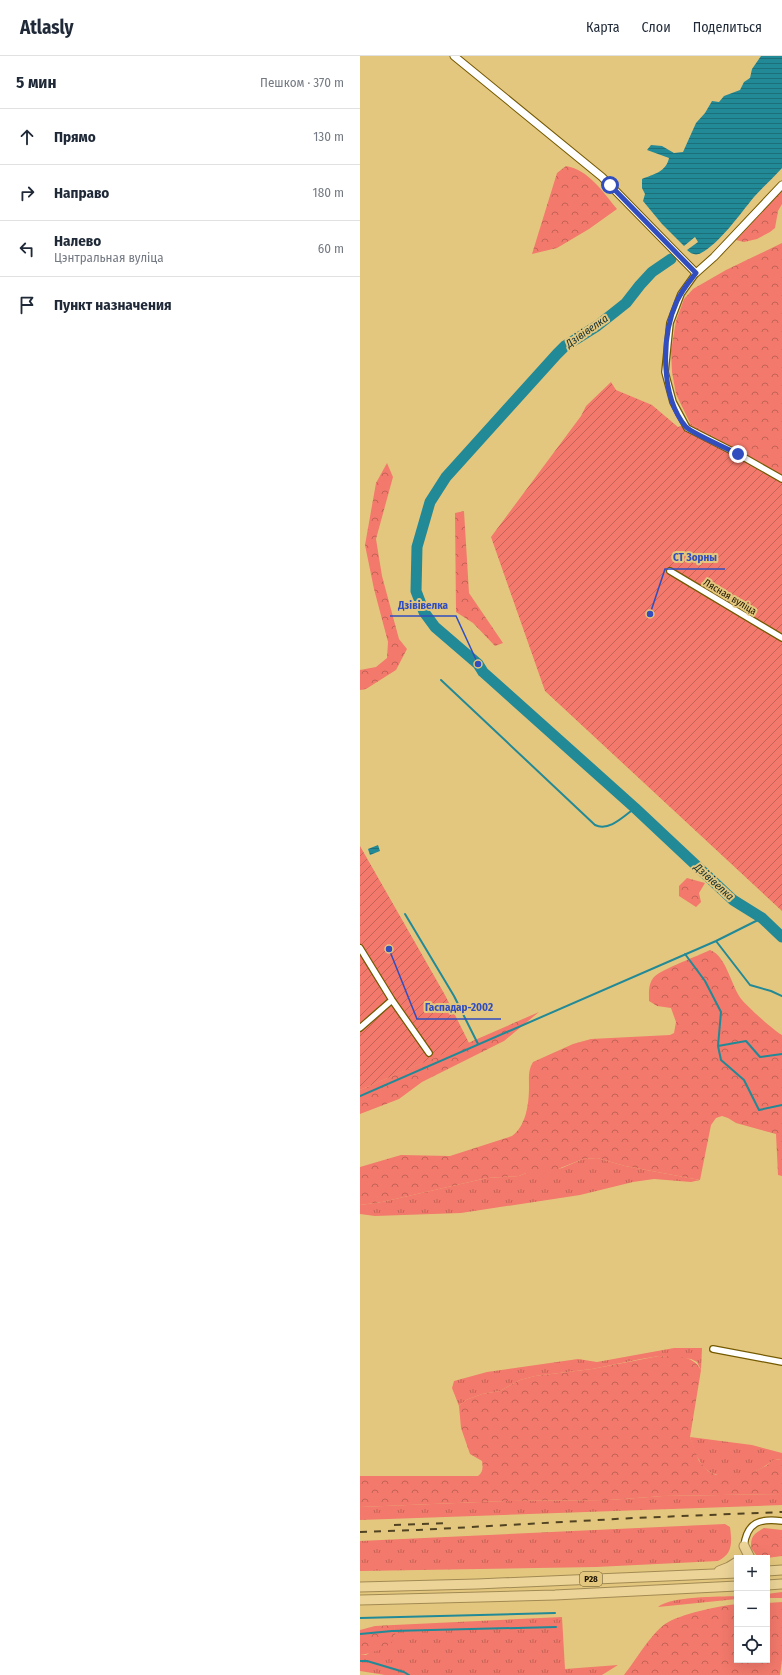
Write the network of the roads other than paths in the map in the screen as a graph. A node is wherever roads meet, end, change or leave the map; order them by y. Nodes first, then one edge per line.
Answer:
1 (454, 56) edge
2 (782, 185) edge
3 (696, 273) junction
4 (782, 480) edge
5 (670, 571) dead end
6 (782, 638) edge
7 (360, 948) edge
8 (392, 1000) junction
9 (360, 1028) edge
10 (429, 1053) dead end
11 (713, 1349) dead end
12 (782, 1362) edge
13 (782, 1522) edge
14 (744, 1546) junction
15 (741, 1555) edge
16 (748, 1555) edge
17 (734, 1564) edge
18 (770, 1568) edge
19 (780, 1571) edge
20 (734, 1573) edge
21 (704, 1575) junction
22 (782, 1584) edge
23 (770, 1585) edge
24 (734, 1586) edge
25 (360, 1587) edge
26 (360, 1600) edge

1 - 3 street
2 - 3 street
3 - 4 street
5 - 6 street, Лясная вуліца
7 - 8 street
8 - 9 street
8 - 10 street
11 - 12 street
13 - 14 street
14 - 15 highway
14 - 16 highway
17 - 21 highway
18 - 19 highway
20 - 21 highway, Р28
21 - 25 highway, Р28
22 - 23 highway
24 - 26 highway, Р28

